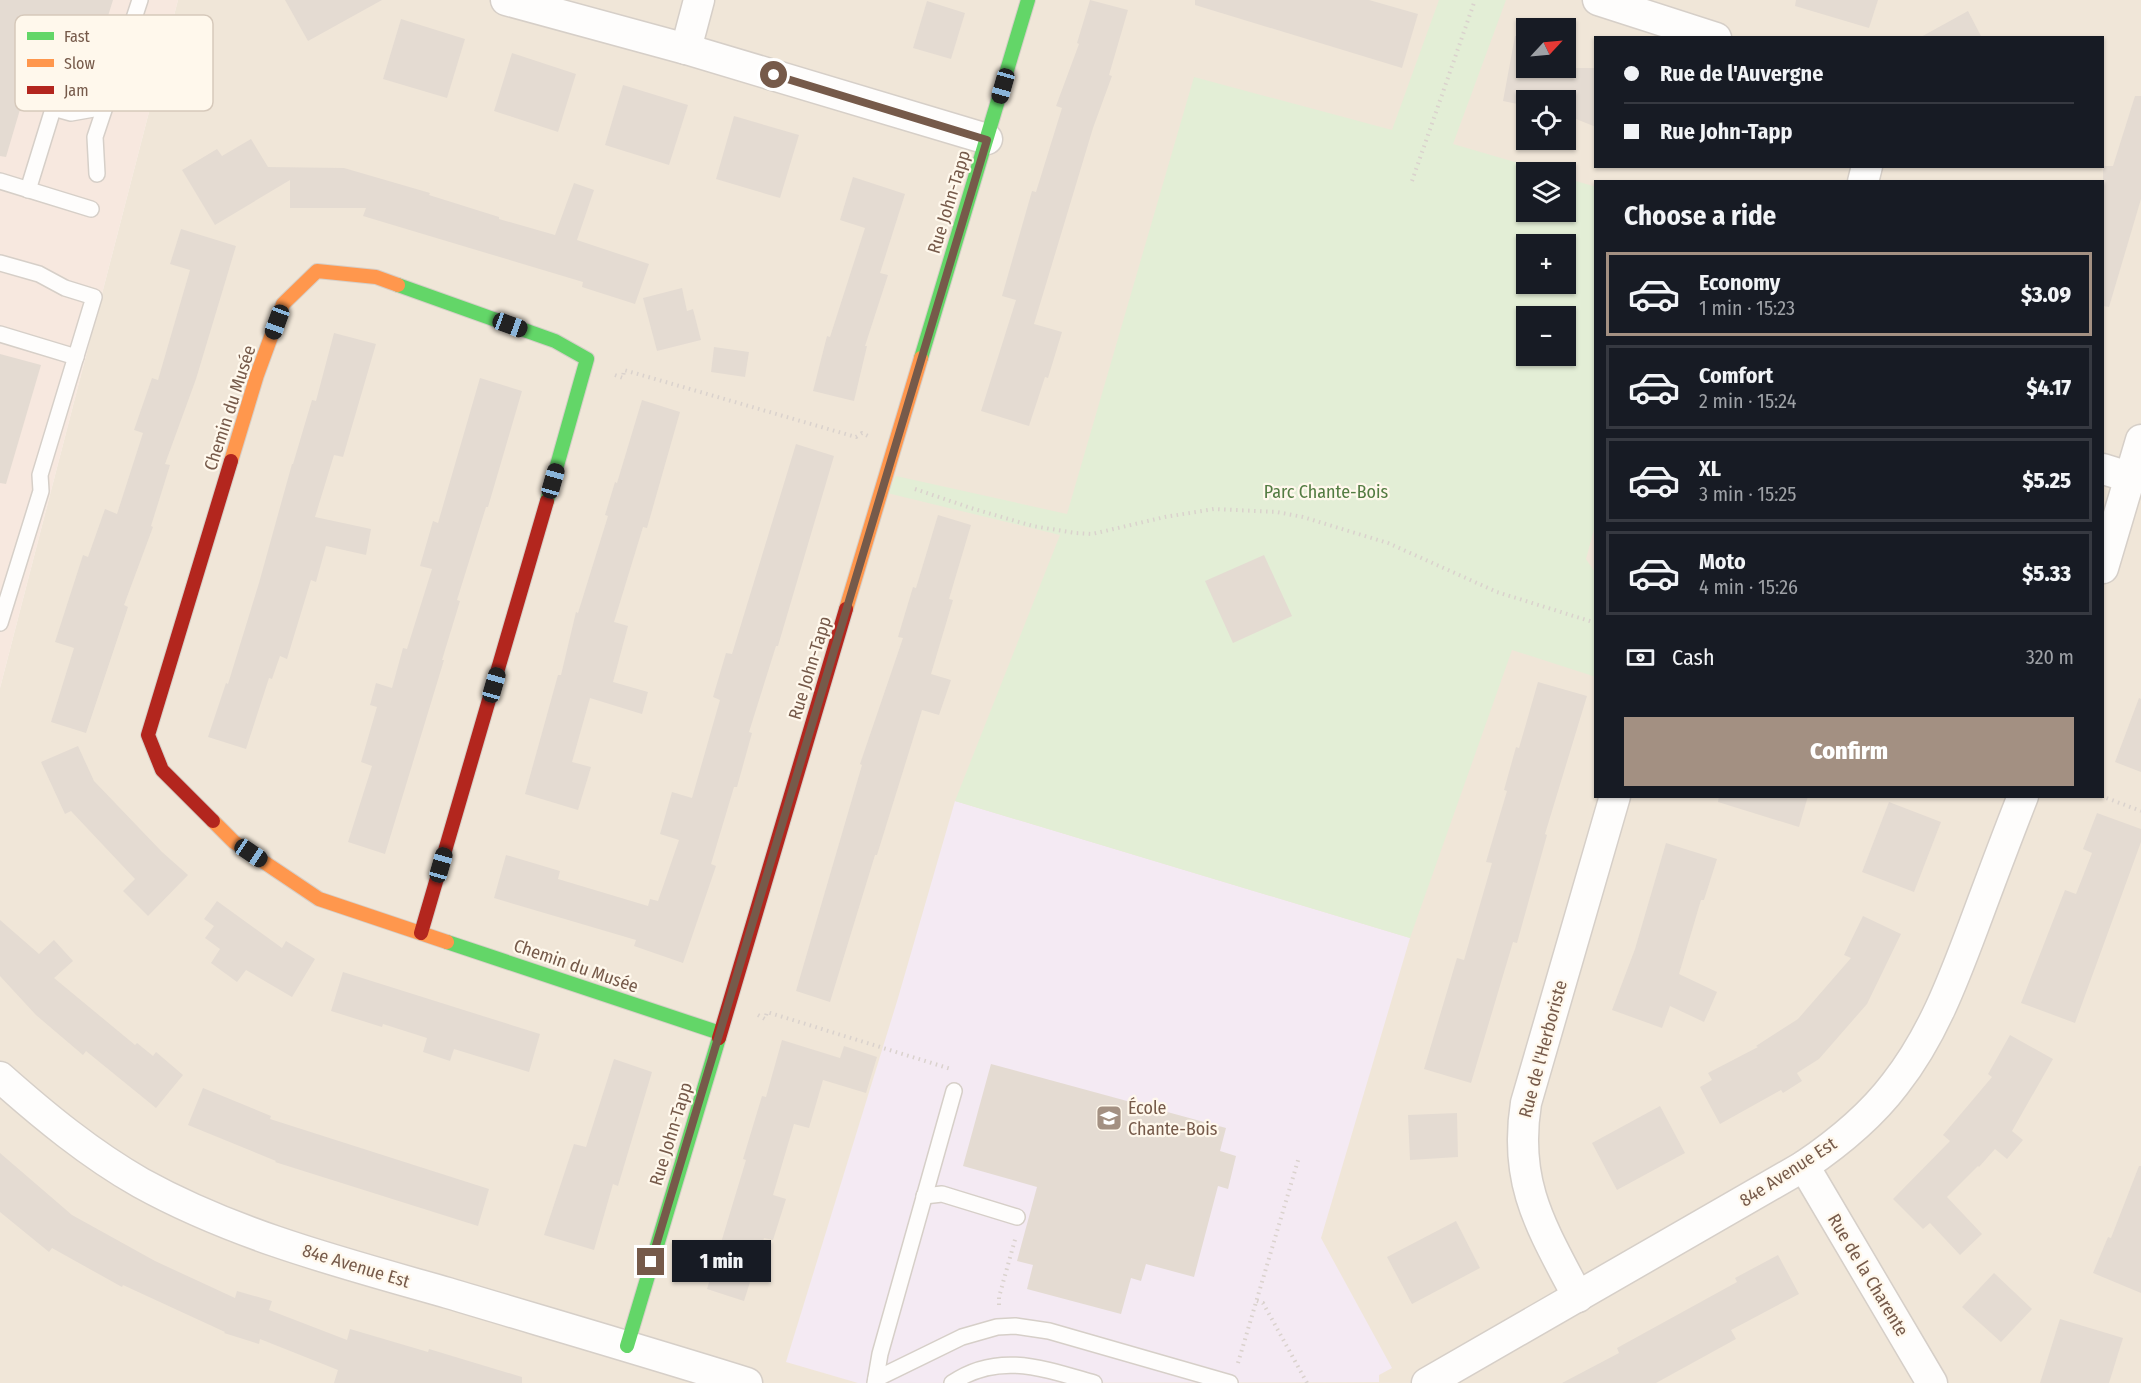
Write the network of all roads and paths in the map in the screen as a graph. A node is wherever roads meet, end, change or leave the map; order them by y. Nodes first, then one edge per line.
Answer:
1 (140, 0) edge
2 (506, 0) edge
3 (699, 0) edge
4 (1028, 0) edge
5 (1475, 0) edge
6 (1598, 0) edge
7 (135, 15) edge
8 (1710, 36) edge
9 (686, 49) junction
10 (52, 111) edge
11 (64, 111) edge
12 (82, 111) edge
13 (104, 111) edge
14 (987, 140) junction
15 (98, 174) dead end
16 (1412, 181) dead end
17 (0, 182) edge
18 (28, 190) junction
19 (91, 209) dead end
20 (0, 263) edge
21 (0, 334) edge
22 (76, 357) junction
23 (608, 368) dead end
24 (2141, 440) edge
25 (876, 441) dead end
26 (2116, 473) edge
27 (906, 486) dead end
28 (2104, 561) edge
29 (1594, 622) edge
30 (0, 623) edge
31 (2104, 797) edge
32 (1614, 798) edge
33 (2022, 798) edge
34 (2141, 811) edge
35 (421, 933) junction
36 (751, 1008) dead end
37 (720, 1033) junction
38 (960, 1071) dead end
39 (0, 1077) edge
40 (954, 1091) dead end
41 (1299, 1157) dead end
42 (1804, 1166) junction
43 (924, 1196) junction
44 (1017, 1217) dead end
45 (1005, 1232) dead end
46 (1578, 1297) junction
47 (1257, 1301) junction
48 (999, 1311) dead end
49 (627, 1346) junction
50 (1237, 1368) dead end
51 (875, 1381) edge
52 (747, 1383) edge
53 (952, 1383) edge
54 (1094, 1383) edge
55 (1230, 1383) edge
56 (1307, 1383) edge
57 (1427, 1383) edge
58 (1932, 1383) edge

1 - 7 lane
2 - 9 street
3 - 9 street
4 - 14 street, Rue John-Tapp
5 - 16 path
6 - 8 street
9 - 14 street
10 - 18 lane
11 - 12 lane
13 - 15 lane
14 - 37 street, Rue John-Tapp
17 - 18 lane
18 - 19 lane
20 - 22 lane
21 - 22 lane
22 - 30 lane
23 - 25 path
24 - 26 street
26 - 28 street
27 - 29 path
31 - 34 path
32 - 46 street, Rue de l'Herboriste
33 - 42 street, 84e Avenue Est
35 - 35 street, Chemin du Musée
35 - 37 street, Chemin du Musée
36 - 38 path
37 - 49 street, Rue John-Tapp
39 - 49 street, 84e Avenue Est
40 - 43 lane
41 - 47 path
42 - 46 street, 84e Avenue Est
42 - 58 street, Rue de la Charente
43 - 44 lane
43 - 51 lane
45 - 48 path
46 - 57 street, 84e Avenue Est
47 - 50 path
47 - 56 path
49 - 52 street, 84e Avenue Est
51 - 55 lane
53 - 54 lane

